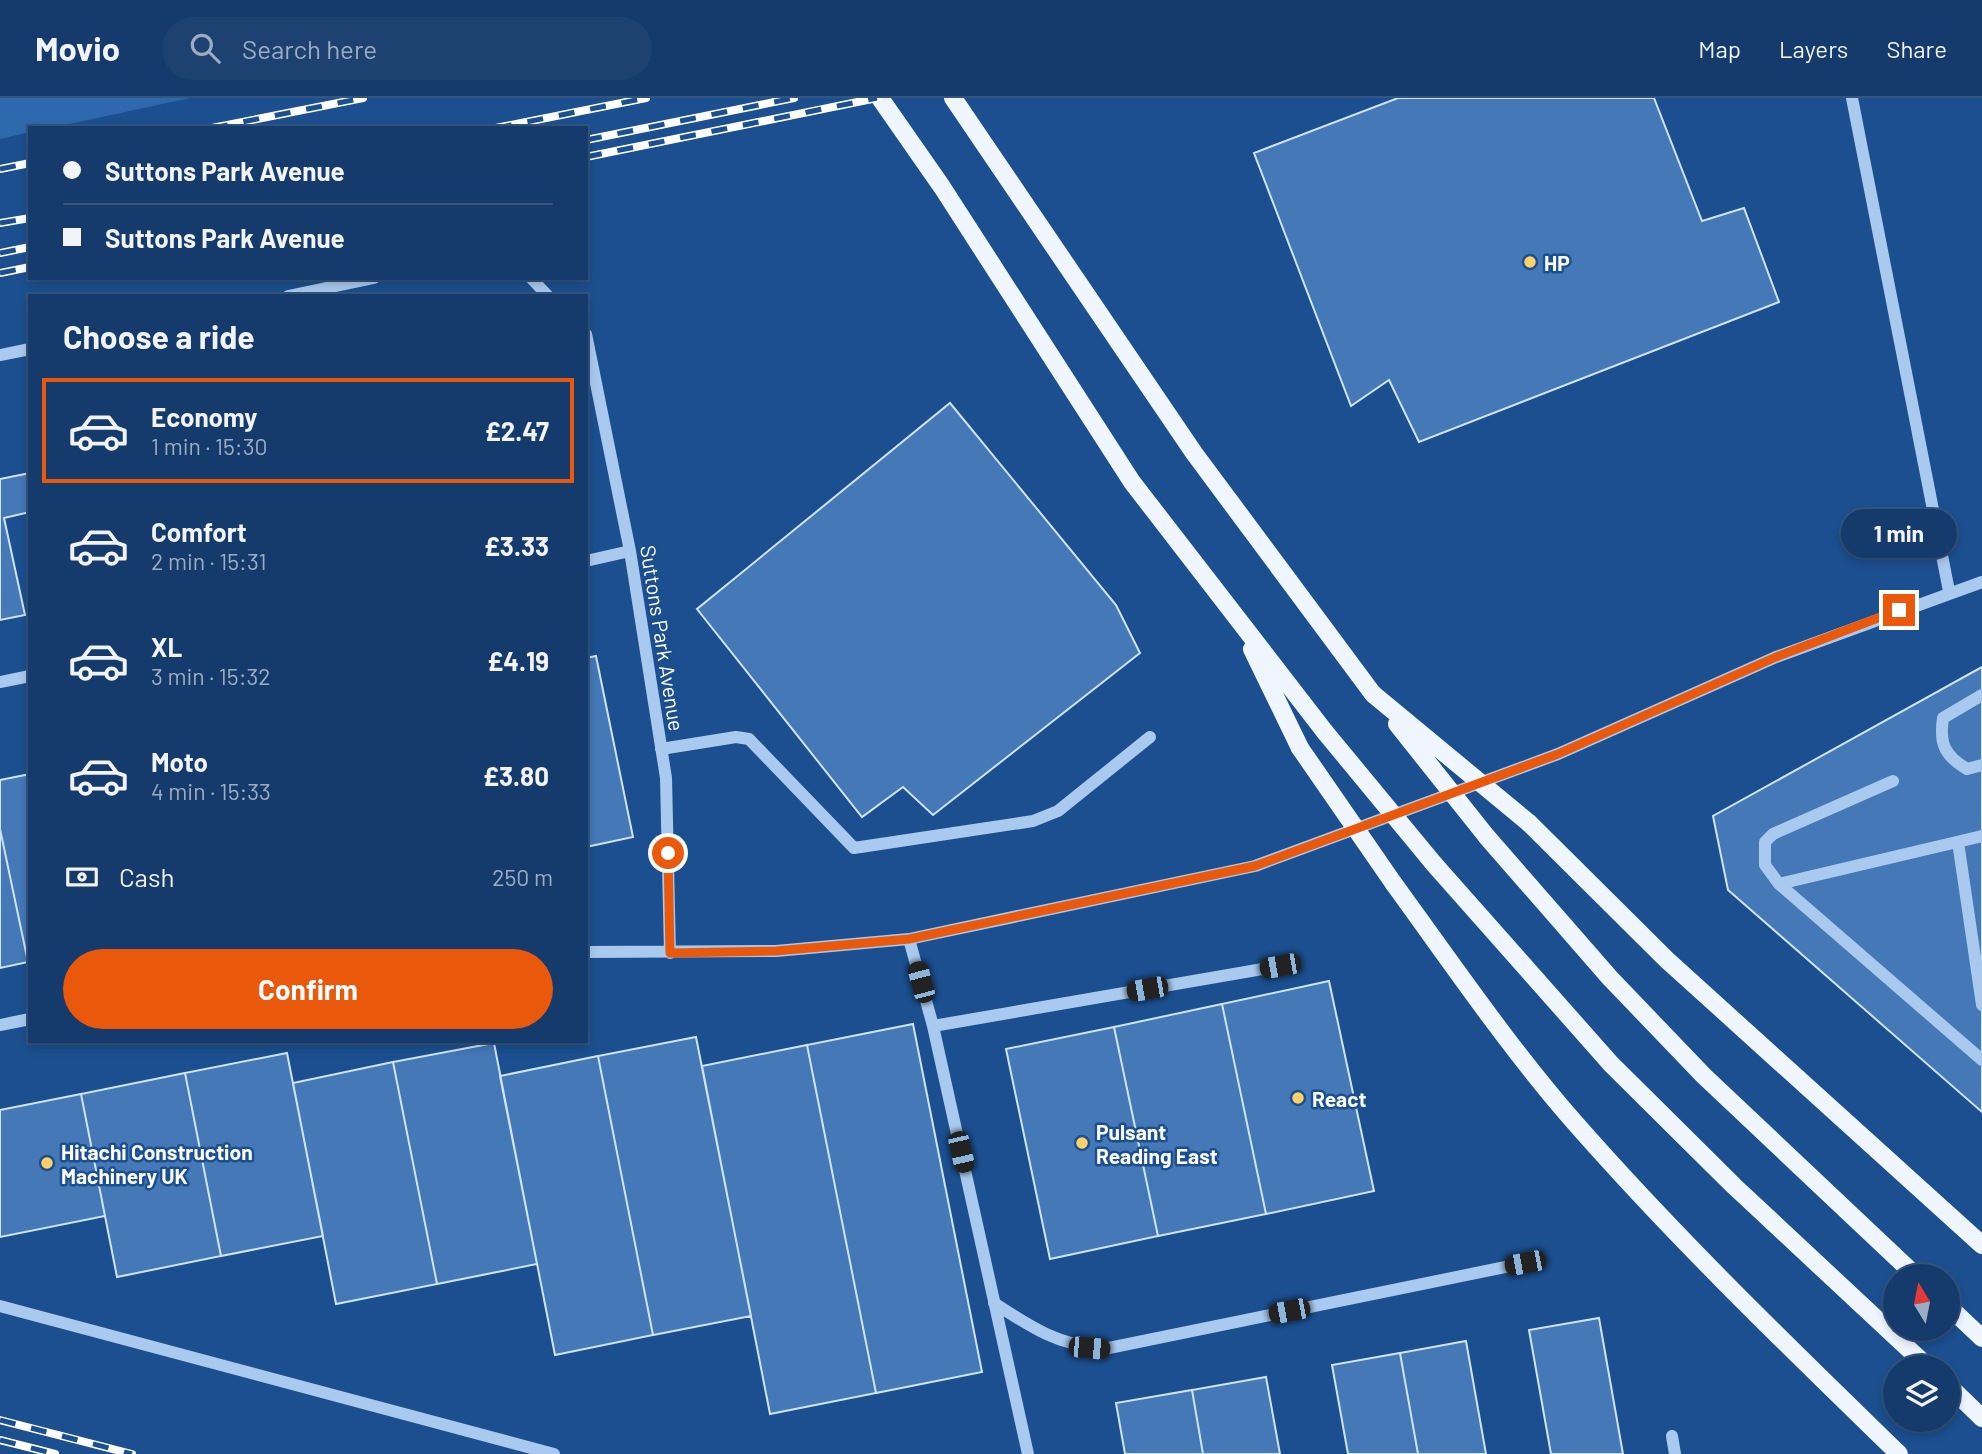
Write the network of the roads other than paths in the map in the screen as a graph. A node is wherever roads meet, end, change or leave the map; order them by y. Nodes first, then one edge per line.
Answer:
1 (880, 98) edge
2 (953, 98) edge
3 (1852, 98) edge
4 (364, 280) edge
5 (533, 280) edge
6 (298, 294) edge
7 (546, 294) edge
8 (588, 344) edge
9 (28, 348) edge
10 (0, 355) edge
11 (631, 551) junction
12 (588, 561) edge
13 (1982, 582) edge
14 (1949, 591) junction
15 (1236, 614) junction
16 (28, 676) edge
17 (0, 682) edge
18 (1373, 694) junction
19 (1982, 695) edge
20 (1150, 737) dead end
21 (661, 749) junction
22 (1982, 765) edge
23 (1893, 781) dead end
24 (1982, 836) edge
25 (1958, 842) junction
26 (1779, 884) junction
27 (909, 939) junction
28 (588, 952) edge
29 (670, 953) junction
30 (1280, 966) dead end
31 (1982, 1005) edge
32 (28, 1019) edge
33 (0, 1026) edge
34 (933, 1026) junction
35 (1982, 1060) edge
36 (1982, 1245) edge
37 (1525, 1263) dead end
38 (1903, 1264) edge
39 (994, 1303) junction
40 (0, 1306) edge
41 (1960, 1317) edge
42 (1982, 1338) edge
43 (1915, 1355) edge
44 (1960, 1397) edge
45 (1982, 1418) edge
46 (1672, 1436) dead end
47 (554, 1454) edge
48 (1028, 1454) edge
49 (1675, 1454) edge
50 (1899, 1454) edge

1 - 15 main road
2 - 18 main road
3 - 14 street
4 - 6 street
5 - 7 street
8 - 11 street, Suttons Park Avenue
9 - 10 street
11 - 12 street
11 - 21 street, Suttons Park Avenue
13 - 14 street
14 - 27 street
15 - 43 main road, bridge
15 - 50 main road, bridge
16 - 17 street
18 - 36 main road, bridge
18 - 38 main road, bridge
19 - 22 street
20 - 21 street
21 - 29 street, Suttons Park Avenue
23 - 26 street
24 - 25 street
25 - 26 street
25 - 31 street
26 - 35 street
27 - 29 street
27 - 34 street
28 - 29 street
30 - 34 street
32 - 33 street
34 - 39 street
37 - 39 street
39 - 48 street
40 - 47 street
41 - 42 main road
44 - 45 main road
46 - 49 street

